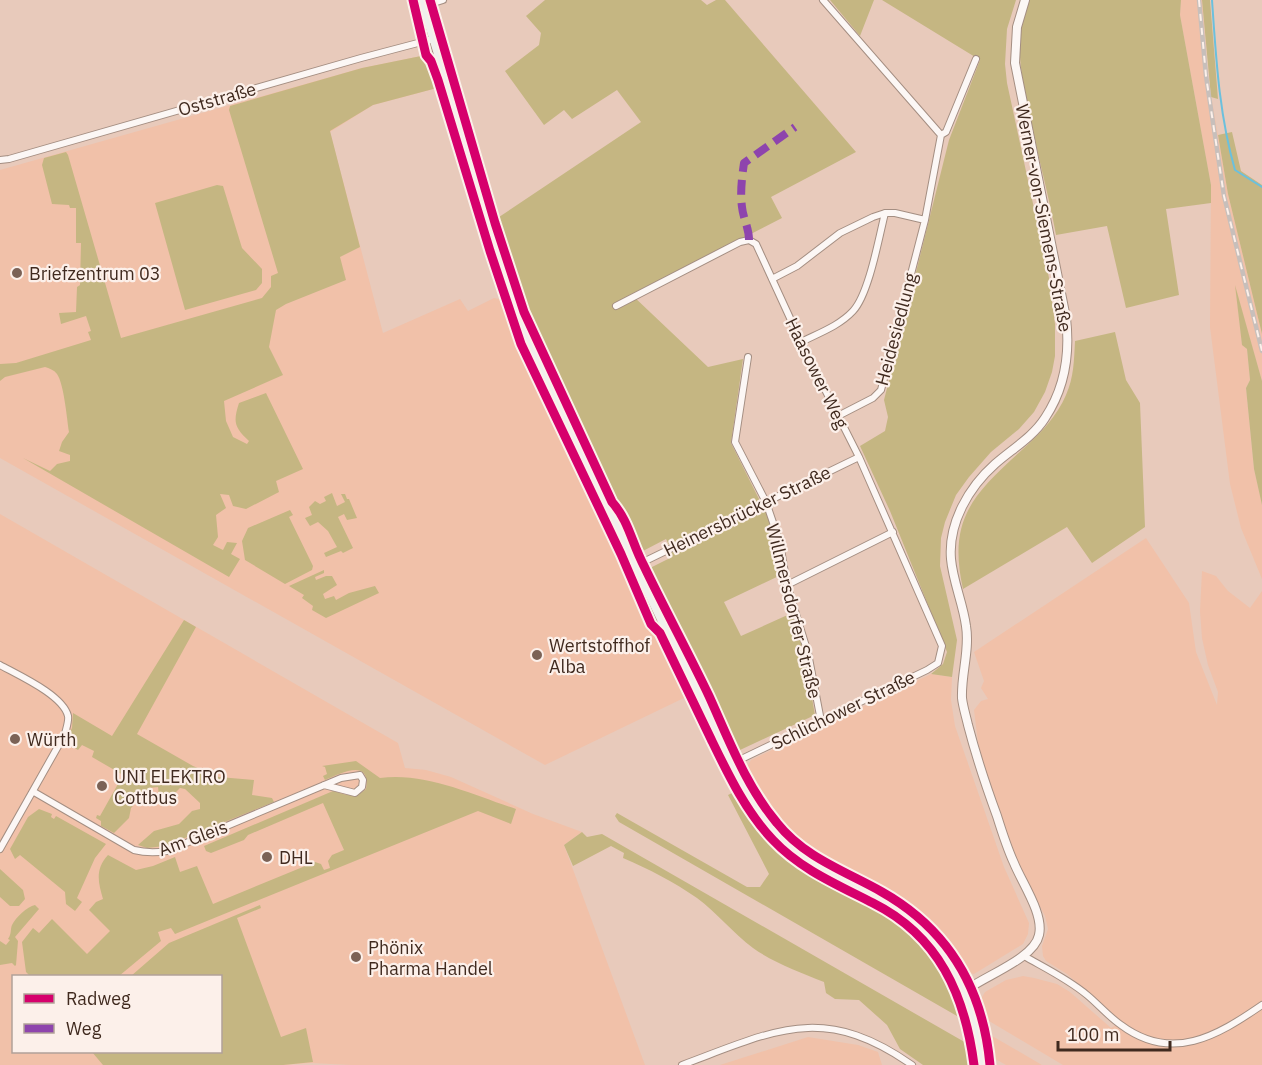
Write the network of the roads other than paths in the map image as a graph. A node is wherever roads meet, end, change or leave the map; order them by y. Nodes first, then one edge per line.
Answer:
1 (443, 0) edge
2 (823, 0) edge
3 (1025, 0) edge
4 (423, 3) edge
5 (434, 39) junction
6 (976, 59) dead end
7 (941, 135) junction
8 (0, 160) edge
9 (885, 213) junction
10 (925, 220) junction
11 (772, 279) junction
12 (616, 306) dead end
13 (801, 342) junction
14 (748, 357) dead end
15 (838, 416) junction
16 (859, 457) junction
17 (766, 502) junction
18 (892, 532) junction
19 (635, 566) junction
20 (787, 585) junction
21 (942, 646) joint
22 (0, 665) edge
23 (821, 721) junction
24 (731, 764) junction
25 (324, 785) junction
26 (34, 792) junction
27 (0, 849) edge
28 (1024, 956) junction
29 (965, 991) junction
30 (1262, 1005) edge
31 (682, 1065) edge
32 (912, 1065) edge
33 (981, 1065) edge

1 - 4 street
2 - 7 street
3 - 28 street, Werner-von-Siemens-Straße
4 - 5 main road
5 - 8 street, Oststraße
5 - 19 main road
6 - 7 street, Heidesiedlung
7 - 10 street, Heidesiedlung
9 - 10 street
9 - 11 street
9 - 13 street
10 - 15 street, Heidesiedlung
11 - 12 street, Haasower Weg
11 - 13 street, Haasower Weg
13 - 15 street, Haasower Weg
14 - 17 street, Willmersdorfer Straße
15 - 16 street, Haasower Weg
16 - 17 street, Heinersbrücker Straße
16 - 18 street, Haasower Weg
17 - 19 street, Heinersbrücker Straße
17 - 20 street, Willmersdorfer Straße
18 - 20 street
18 - 21 street, Haasower Weg
19 - 24 main road
20 - 23 street, Willmersdorfer Straße
21 - 23 street, Schlichower Straße
22 - 26 street
23 - 24 street, Schlichower Straße
24 - 29 main road
25 - 25 street, Am Gleis
25 - 26 street, Am Gleis
26 - 27 street
28 - 29 street, Werner-von-Siemens-Straße
28 - 30 street
29 - 33 main road
31 - 32 street

